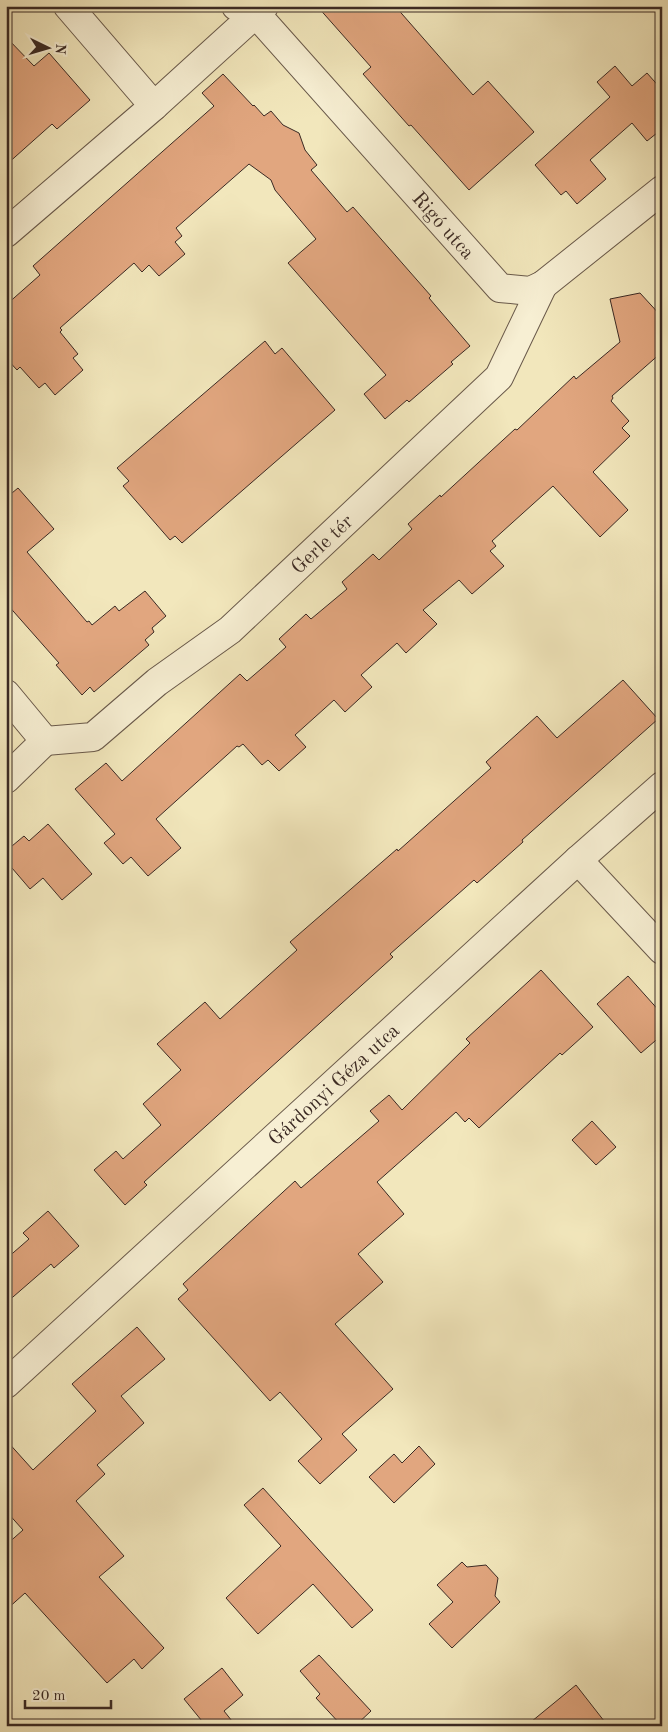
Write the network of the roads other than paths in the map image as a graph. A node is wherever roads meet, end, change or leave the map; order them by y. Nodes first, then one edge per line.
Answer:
1 (68, 6) edge
2 (252, 9) edge
3 (154, 106) junction
4 (662, 190) edge
5 (6, 233) edge
6 (543, 285) junction
7 (6, 694) edge
8 (45, 741) junction
9 (6, 778) edge
10 (662, 786) edge
11 (578, 860) junction
12 (662, 950) edge
13 (7, 1382) edge

1 - 3 street
2 - 3 street, Rigó utca
2 - 6 street, Rigó utca
3 - 5 street, Rigó utca
4 - 6 street, Rigó utca
6 - 8 street, Gerle tér
7 - 8 street
8 - 9 street
10 - 11 street, Gárdonyi Géza utca
11 - 12 street
11 - 13 street, Gárdonyi Géza utca

